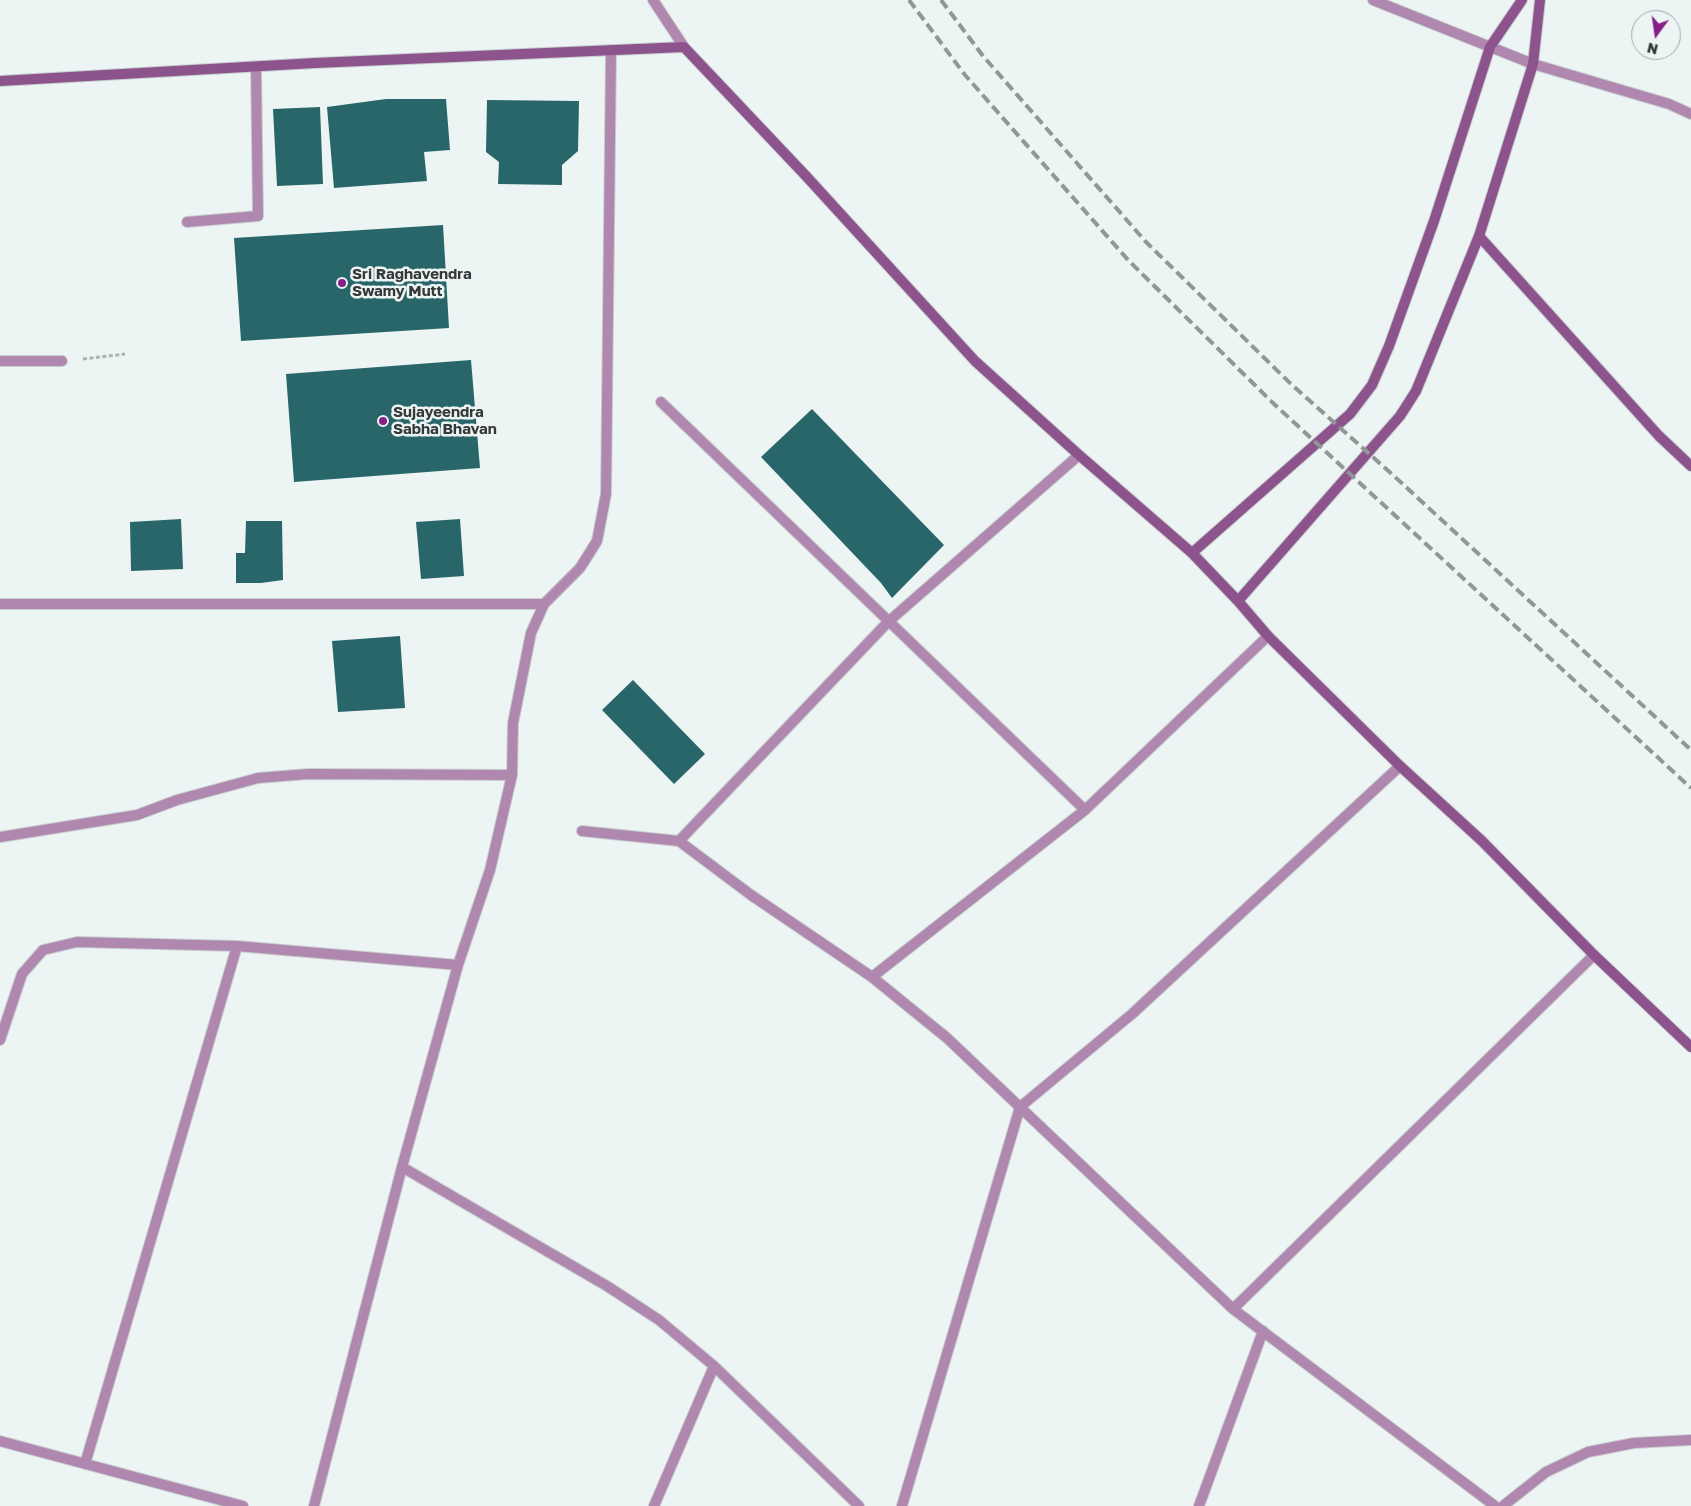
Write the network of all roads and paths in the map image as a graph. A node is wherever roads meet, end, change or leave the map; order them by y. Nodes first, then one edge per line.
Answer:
1 (652, 0) edge
2 (1373, 0) edge
3 (1522, 0) edge
4 (1540, 0) edge
5 (684, 47) junction
6 (1490, 47) junction
7 (611, 50) junction
8 (1533, 64) junction
9 (256, 67) junction
10 (0, 81) edge
11 (1691, 114) edge
12 (187, 222) dead end
13 (1479, 236) junction
14 (124, 354) dead end
15 (0, 361) edge
16 (62, 361) joint
17 (661, 402) dead end
18 (1079, 455) junction
19 (1691, 466) edge
20 (1192, 553) junction
21 (1238, 601) junction
22 (0, 604) edge
23 (544, 604) junction
24 (888, 622) junction
25 (1268, 636) junction
26 (1400, 766) junction
27 (512, 775) junction
28 (1085, 810) junction
29 (582, 831) dead end
30 (0, 837) edge
31 (679, 841) junction
32 (237, 946) junction
33 (1594, 955) junction
34 (458, 965) junction
35 (872, 977) junction
36 (0, 1040) edge
37 (1691, 1047) edge
38 (1020, 1107) junction
39 (402, 1167) junction
40 (1233, 1309) junction
41 (1264, 1331) junction
42 (714, 1366) junction
43 (1691, 1440) edge
44 (0, 1441) edge
45 (85, 1464) junction
46 (243, 1506) edge
47 (314, 1506) edge
48 (654, 1506) edge
49 (859, 1506) edge
50 (902, 1506) edge
51 (1199, 1506) edge
52 (1495, 1506) edge
53 (1503, 1506) edge

1 - 5 street
2 - 6 street
3 - 6 street
4 - 8 street
5 - 7 street
5 - 18 street
6 - 8 street
6 - 20 street
7 - 9 street
7 - 23 street
8 - 11 street
8 - 13 street
9 - 10 street
9 - 12 street
13 - 19 street
13 - 21 street
14 - 16 path
15 - 16 street
17 - 24 street
18 - 20 street
18 - 24 street
20 - 21 street
21 - 25 street
22 - 23 street
23 - 27 street
24 - 28 street
24 - 31 street
25 - 26 street
25 - 28 street
26 - 33 street
26 - 38 street
27 - 30 street
27 - 34 street
28 - 35 street
29 - 31 street
31 - 35 street
32 - 34 street
32 - 36 street
32 - 45 street
33 - 37 street
33 - 40 street
34 - 39 street
35 - 38 street
38 - 40 street
38 - 50 street
39 - 42 street
39 - 47 street
40 - 41 street
41 - 51 street
41 - 52 street
42 - 48 street
42 - 49 street
43 - 53 street
44 - 45 street
45 - 46 street

